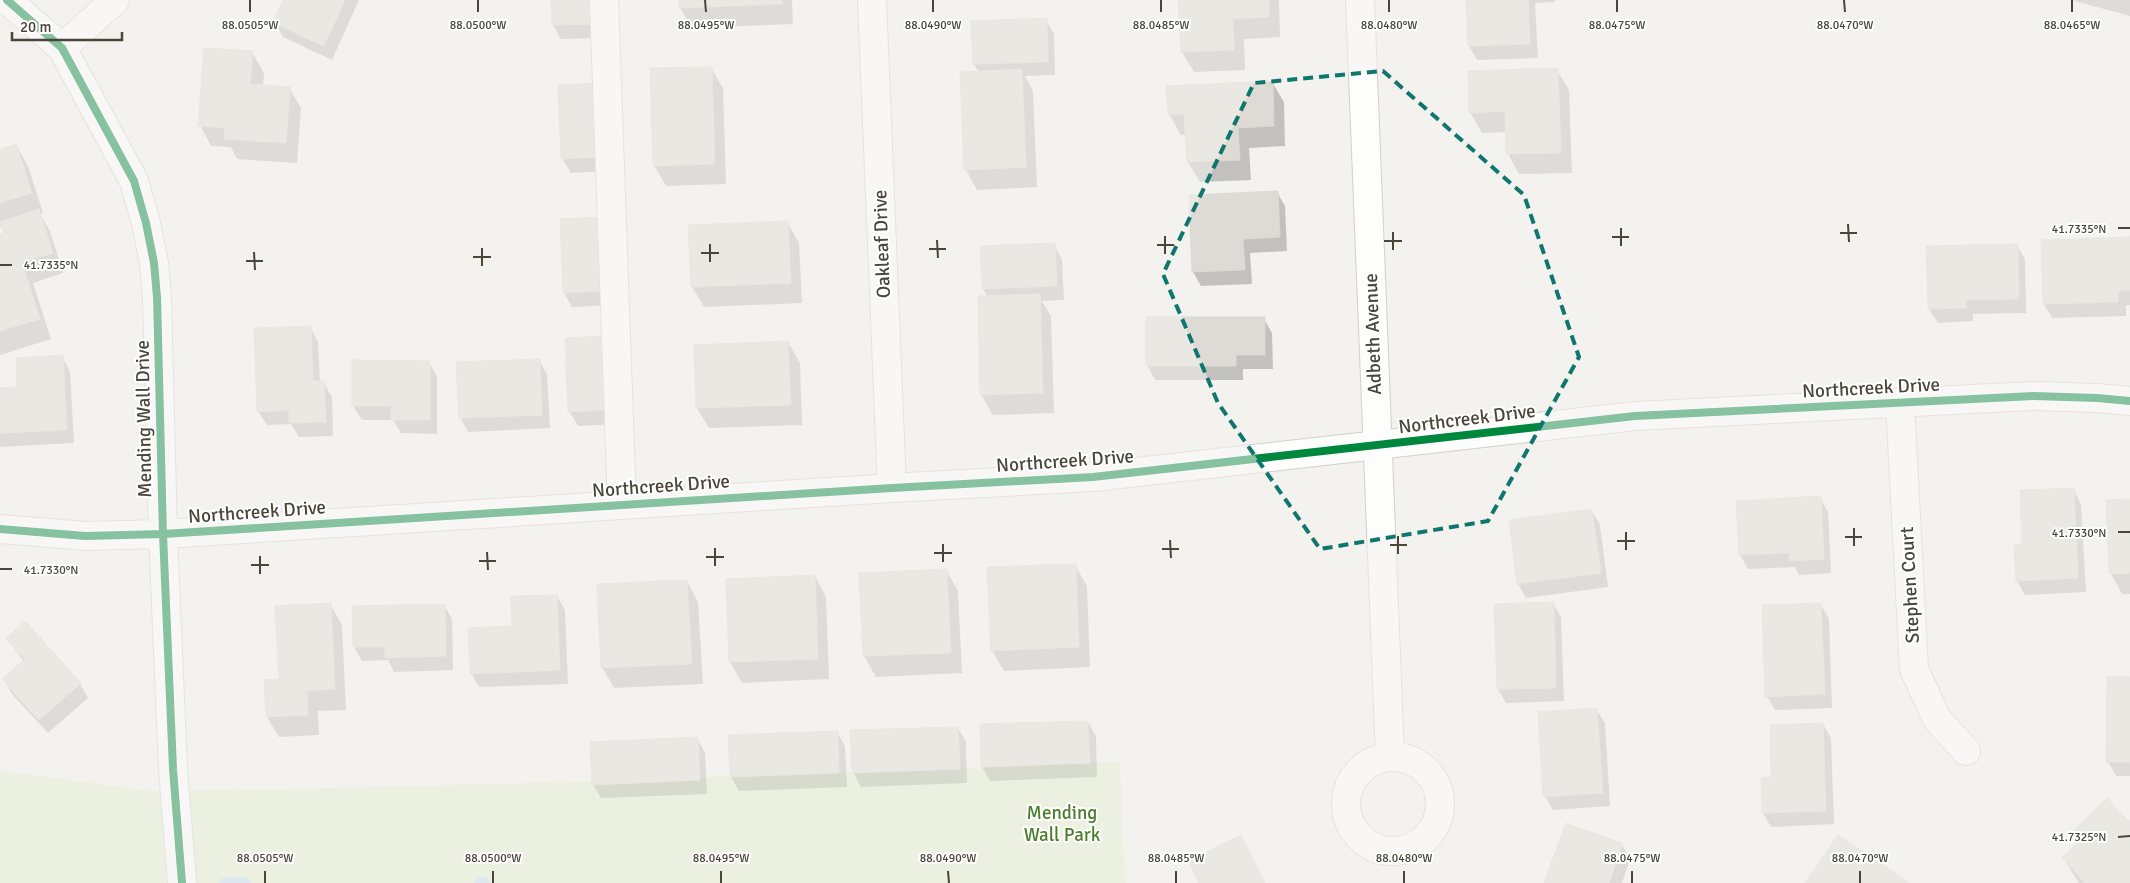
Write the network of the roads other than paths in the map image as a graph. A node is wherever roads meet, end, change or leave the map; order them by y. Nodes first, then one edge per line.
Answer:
1 (7, 0) edge
2 (115, 0) edge
3 (604, 0) edge
4 (872, 0) edge
5 (1360, 0) edge
6 (62, 48) junction
7 (2130, 401) edge
8 (1900, 402) junction
9 (1378, 446) junction
10 (892, 488) junction
11 (622, 505) junction
12 (0, 529) edge
13 (163, 534) junction
14 (1966, 751) dead end
15 (1390, 757) dead end
16 (182, 883) edge

1 - 6 street, Mending Wall Drive
2 - 6 street
3 - 11 street
4 - 10 street, Oakleaf Drive
5 - 9 street, Adbeth Avenue
6 - 13 street, Mending Wall Drive
7 - 8 street, Northcreek Drive
8 - 9 street, Northcreek Drive
8 - 14 street, Stephen Court
9 - 10 street, Northcreek Drive
9 - 15 street, Adbeth Avenue
10 - 11 street, Northcreek Drive
11 - 13 street, Northcreek Drive
12 - 13 street, Northcreek Drive
13 - 16 street, Mending Wall Drive

